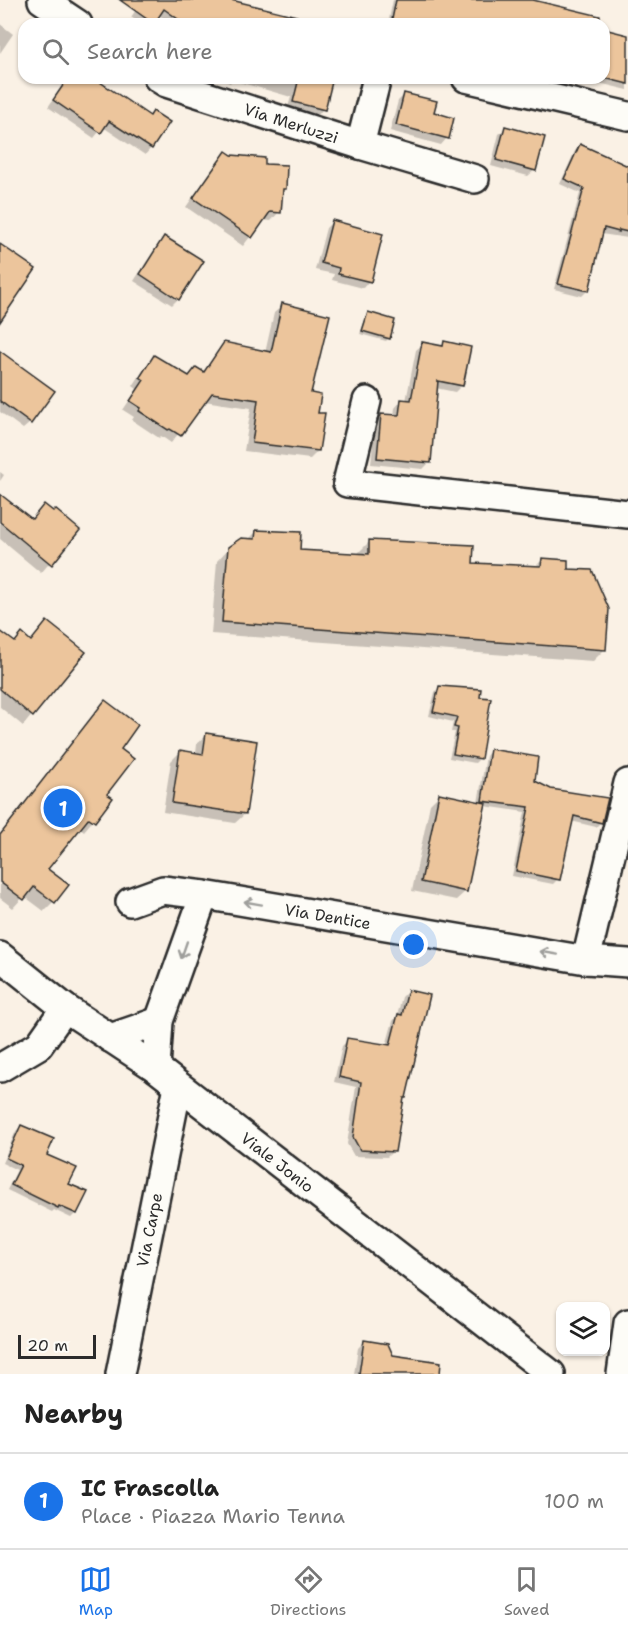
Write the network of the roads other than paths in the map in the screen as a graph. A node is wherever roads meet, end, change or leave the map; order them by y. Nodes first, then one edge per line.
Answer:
1 (42, 0) edge
2 (69, 18) edge
3 (169, 84) edge
4 (375, 84) edge
5 (492, 84) edge
6 (628, 116) edge
7 (360, 145) junction
8 (476, 179) dead end
9 (366, 401) dead end
10 (628, 514) edge
11 (628, 783) edge
12 (204, 895) junction
13 (130, 902) dead end
14 (0, 957) edge
15 (585, 960) junction
16 (628, 963) edge
17 (65, 1008) junction
18 (159, 1021) junction
19 (110, 1038) junction
20 (0, 1068) edge
21 (156, 1068) junction
22 (178, 1086) junction
23 (628, 1323) edge
24 (120, 1374) edge
25 (551, 1374) edge
26 (621, 1374) edge

1 - 2 street
3 - 7 street, Via Merluzzi
4 - 7 street, Via Merluzzi
5 - 6 street
7 - 8 street
9 - 10 street
11 - 15 street
12 - 13 street, Via Dentice
15 -> 12 street, Via Dentice
12 -> 18 street
14 - 17 street, Viale Jonio
15 - 16 street, Via Dentice
17 - 19 street, Viale Jonio
17 - 20 street
18 - 19 street
18 - 21 street
19 - 21 street, Viale Jonio
21 - 22 street, Viale Jonio
22 - 24 street, Via Carpe
22 - 25 street, Viale Jonio
23 - 26 street

